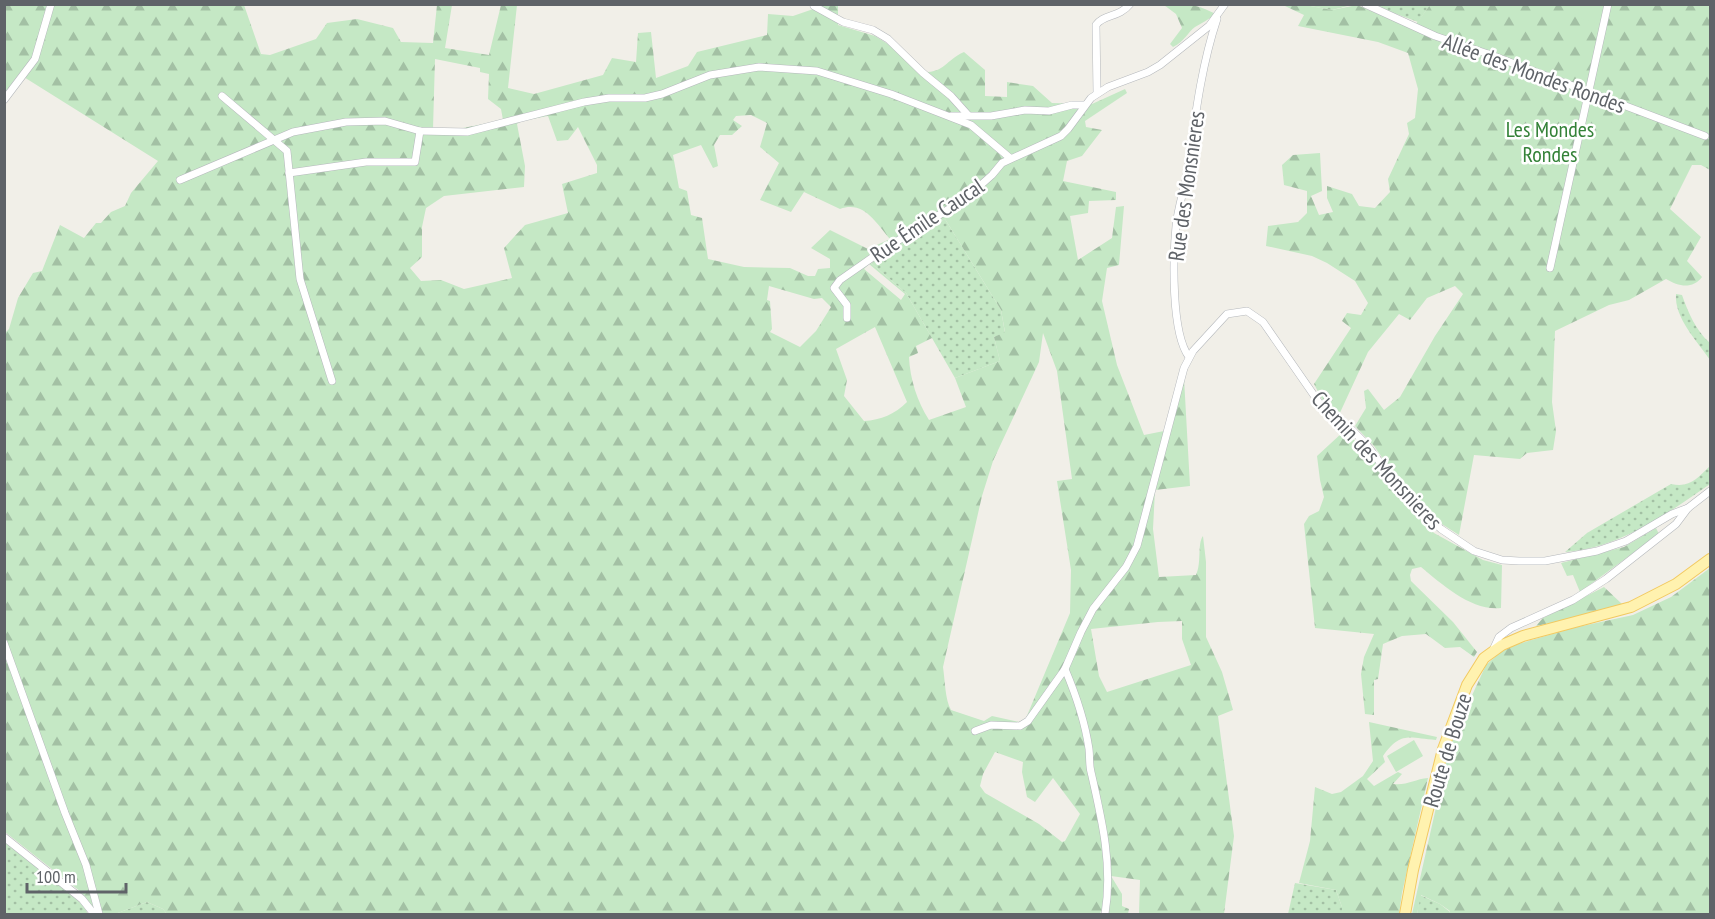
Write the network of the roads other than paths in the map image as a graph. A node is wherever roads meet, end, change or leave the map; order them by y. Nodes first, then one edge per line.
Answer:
1 (51, 4) edge
2 (1130, 4) edge
3 (1225, 4) edge
4 (1365, 4) edge
5 (1608, 4) edge
6 (814, 6) edge
7 (1219, 15) junction
8 (1097, 93) junction
9 (1590, 94) junction
10 (222, 96) dead end
11 (4, 100) edge
12 (1084, 105) junction
13 (968, 115) junction
14 (949, 117) junction
15 (420, 131) junction
16 (1705, 136) dead end
17 (274, 139) junction
18 (1010, 158) junction
19 (289, 173) junction
20 (180, 180) dead end
21 (1550, 268) dead end
22 (847, 318) dead end
23 (1189, 357) junction
24 (332, 381) dead end
25 (1710, 491) edge
26 (1688, 508) junction
27 (1710, 559) edge
28 (4, 643) edge
29 (1492, 651) junction
30 (1065, 669) junction
31 (975, 731) dead end
32 (4, 837) edge
33 (94, 915) edge
34 (99, 915) edge
35 (1105, 915) edge
36 (1405, 915) edge

1 - 11 street
2 - 8 street
3 - 7 street
4 - 9 street, Allée des Mondes Rondes
5 - 9 street
6 - 13 street
7 - 8 street
7 - 23 street, Rue des Monsnieres
8 - 12 street
9 - 16 street, Allée des Mondes Rondes
9 - 21 street
10 - 17 street
12 - 13 street
12 - 18 street, Rue Émile Caucal
13 - 14 street
14 - 15 street
14 - 18 street
15 - 17 street
15 - 19 street
17 - 19 street
17 - 20 street
18 - 22 street, Rue Émile Caucal
19 - 24 street
23 - 26 street, Chemin des Monsnieres
23 - 30 street, Chemin des Monsnieres
25 - 26 street
26 - 29 street
27 - 29 main road, Route de Bouze
28 - 34 street
29 - 36 main road, Route de Bouze
30 - 31 street, Chemin des Monsnieres
30 - 35 street
32 - 33 street

